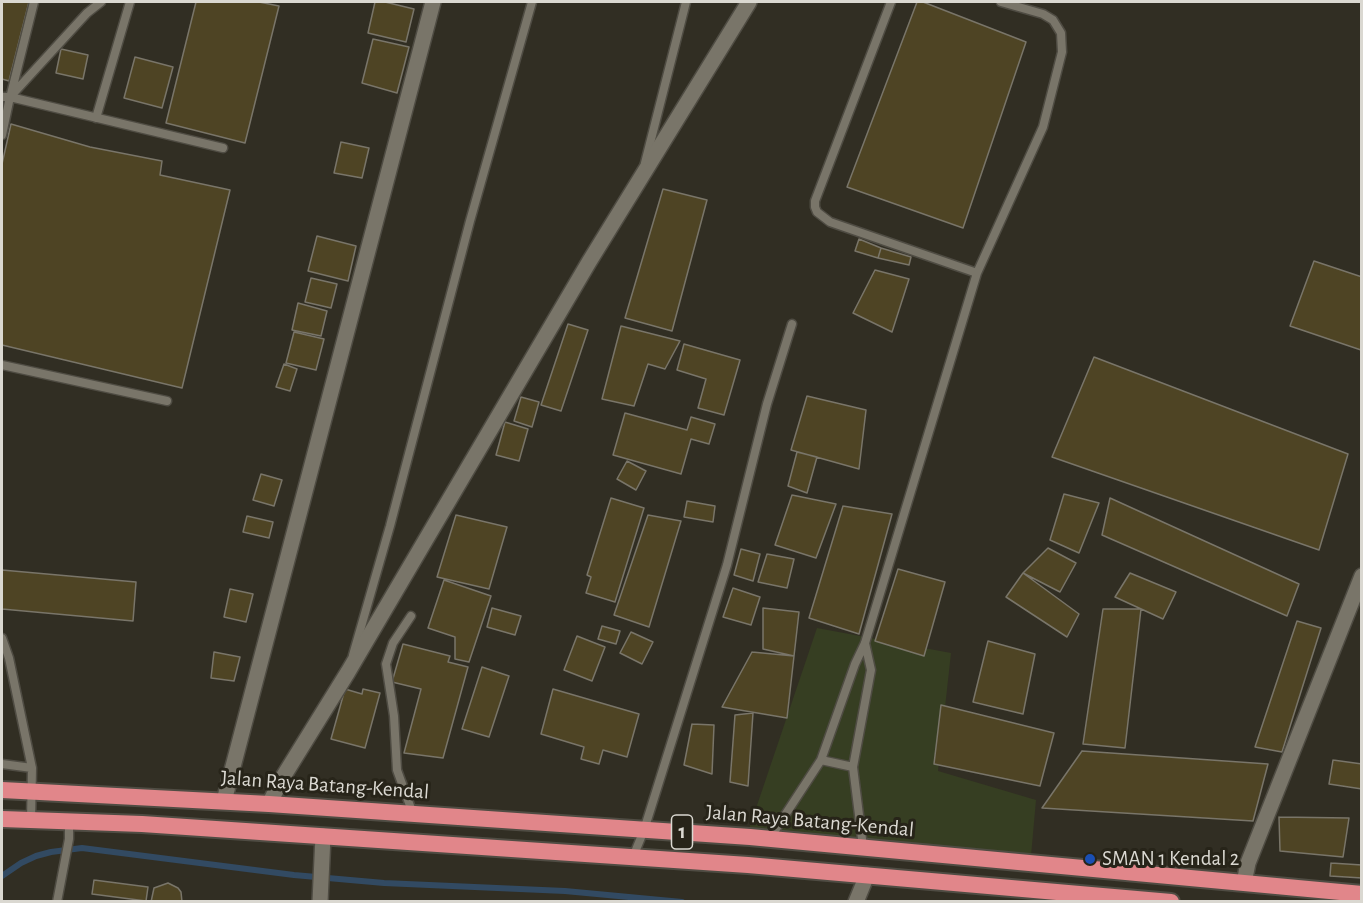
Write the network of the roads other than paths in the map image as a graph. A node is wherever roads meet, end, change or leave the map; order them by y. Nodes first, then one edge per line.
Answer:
1 (34, 2) edge
2 (101, 2) edge
3 (130, 2) edge
4 (433, 2) edge
5 (532, 2) edge
6 (686, 2) edge
7 (749, 2) edge
8 (891, 2) edge
9 (1001, 2) edge
10 (6, 97) edge
11 (96, 118) junction
12 (2, 135) edge
13 (223, 148) dead end
14 (641, 177) junction
15 (977, 273) junction
16 (792, 324) dead end
17 (2, 365) edge
18 (167, 401) dead end
19 (1362, 576) edge
20 (411, 616) dead end
21 (2, 638) edge
22 (865, 643) junction
23 (348, 672) junction
24 (821, 760) junction
25 (2, 764) edge
26 (853, 767) junction
27 (32, 768) junction
28 (2, 790) edge
29 (31, 792) junction
30 (224, 801) junction
31 (269, 804) junction
32 (413, 814) junction
33 (2, 819) edge
34 (31, 821) junction
35 (69, 821) junction
36 (644, 830) junction
37 (323, 836) junction
38 (769, 839) junction
39 (862, 848) junction
40 (633, 857) junction
41 (867, 874) junction
42 (1245, 883) junction
43 (1362, 894) edge
44 (57, 902) edge
45 (320, 902) edge
46 (856, 902) edge
47 (1171, 902) edge

1 - 10 lane
2 - 10 lane
3 - 11 lane
4 - 30 street
5 - 23 lane
6 - 14 lane
7 - 14 street
8 - 15 lane
9 - 15 lane
10 - 11 lane
10 - 12 lane
11 - 13 lane
14 - 23 street
15 - 22 lane
16 - 36 lane
17 - 18 lane
19 - 42 street
20 - 32 lane
21 - 27 lane
22 - 24 lane
22 - 26 lane
23 - 31 street
24 - 26 lane
24 - 38 lane
25 - 27 lane
26 - 39 lane
27 - 29 lane
28 - 29 highway, Jalan Raya Batang-Kendal / 1
29 - 30 highway, Jalan Raya Batang-Kendal / 1
29 - 34 lane
30 - 31 highway, Jalan Raya Batang-Kendal / 1
31 - 32 highway, Jalan Raya Batang-Kendal / 1
32 - 36 highway, Jalan Raya Batang-Kendal / 1
33 - 34 highway, 1
34 - 35 highway, 1
35 - 37 highway, 1
35 - 44 lane
36 - 38 highway, Jalan Raya Batang-Kendal / 1
36 - 40 lane
37 - 40 highway, 1
37 - 45 street
38 - 39 highway, Jalan Raya Batang-Kendal / 1
39 - 42 highway, Jalan Raya Batang-Kendal / 1
40 - 41 highway, 1
41 - 46 street
41 - 47 highway, 1
42 - 43 highway, Jalan Raya Batang-Kendal / 1

